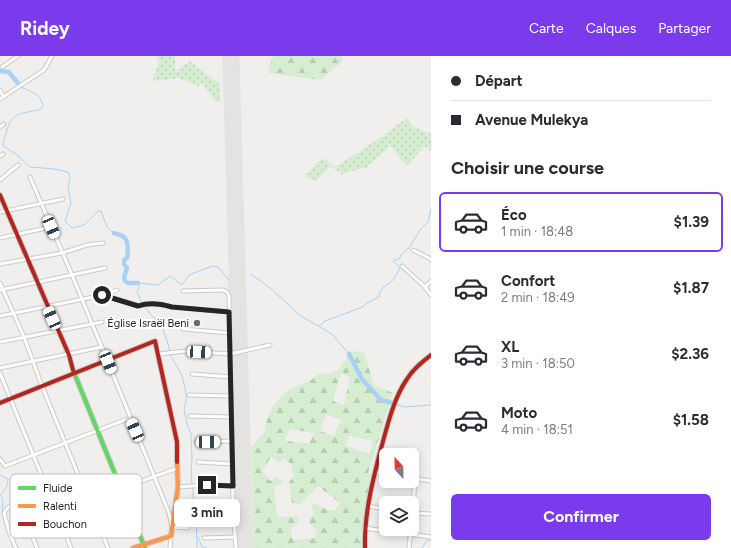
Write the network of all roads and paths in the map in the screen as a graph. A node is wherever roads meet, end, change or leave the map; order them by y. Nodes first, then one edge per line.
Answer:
1 (18, 56) edge
2 (47, 56) edge
3 (52, 56) edge
4 (50, 60) junction
5 (2, 67) dead end
6 (0, 90) edge
7 (2, 98) edge
8 (4, 124) dead end
9 (0, 127) edge
10 (18, 165) dead end
11 (30, 177) dead end
12 (0, 180) edge
13 (0, 195) edge
14 (63, 199) dead end
15 (41, 204) junction
16 (7, 211) junction
17 (0, 212) edge
18 (51, 227) junction
19 (16, 235) junction
20 (0, 238) edge
21 (103, 243) dead end
22 (413, 250) dead end
23 (62, 253) junction
24 (27, 259) junction
25 (431, 260) edge
26 (0, 264) edge
27 (402, 266) dead end
28 (105, 268) dead end
29 (72, 276) junction
30 (431, 281) edge
31 (0, 283) edge
32 (38, 283) junction
33 (425, 287) junction
34 (1, 290) edge
35 (117, 290) dead end
36 (183, 291) dead end
37 (102, 295) junction
38 (431, 295) edge
39 (82, 300) junction
40 (47, 306) junction
41 (12, 312) junction
42 (229, 312) junction
43 (0, 316) edge
44 (102, 322) dead end
45 (92, 324) junction
46 (183, 329) dead end
47 (58, 330) junction
48 (229, 333) junction
49 (24, 337) junction
50 (0, 342) edge
51 (270, 345) dead end
52 (102, 348) junction
53 (158, 354) junction
54 (230, 354) junction
55 (69, 355) junction
56 (431, 355) edge
57 (107, 361) junction
58 (33, 362) junction
59 (0, 368) edge
60 (0, 373) edge
61 (74, 373) junction
62 (192, 374) dead end
63 (231, 376) junction
64 (42, 386) junction
65 (189, 395) dead end
66 (232, 396) junction
67 (10, 399) junction
68 (0, 403) edge
69 (190, 416) dead end
70 (232, 417) junction
71 (130, 418) junction
72 (97, 431) junction
73 (232, 441) junction
74 (66, 442) junction
75 (196, 442) dead end
76 (32, 455) junction
77 (0, 459) edge
78 (198, 462) dead end
79 (233, 464) junction
80 (178, 468) junction
81 (375, 472) junction
82 (379, 473) edge
83 (40, 474) edge
84 (79, 474) edge
85 (115, 474) edge
86 (153, 475) junction
87 (142, 479) edge
88 (419, 479) edge
89 (431, 481) edge
90 (233, 486) junction
91 (178, 487) junction
92 (10, 506) edge
93 (233, 506) junction
94 (367, 506) junction
95 (176, 507) junction
96 (379, 508) edge
97 (419, 513) edge
98 (431, 514) edge
99 (172, 527) junction
100 (188, 528) dead end
101 (364, 528) junction
102 (379, 530) edge
103 (10, 534) edge
104 (419, 535) edge
105 (171, 536) junction
106 (411, 536) edge
107 (235, 537) junction
108 (431, 537) edge
109 (12, 538) edge
110 (33, 538) edge
111 (67, 538) edge
112 (104, 538) edge
113 (204, 538) dead end
114 (145, 546) edge
115 (16, 548) edge
116 (36, 548) edge
117 (71, 548) edge
118 (108, 548) edge
119 (133, 548) edge
120 (170, 548) edge
121 (236, 548) edge
122 (365, 548) edge
123 (409, 548) edge

1 - 5 street
2 - 4 street
3 - 4 street
4 - 7 street
6 - 7 street
8 - 9 street
10 - 12 street
11 - 15 street
13 - 16 main road
14 - 15 street
15 - 16 street
15 - 18 street
16 - 17 street
16 - 19 main road
18 - 19 street
18 - 23 street
19 - 20 street
19 - 24 main road
21 - 23 street
22 - 25 street
23 - 24 street
23 - 29 street
24 - 26 street
24 - 32 main road
27 - 33 street
28 - 29 street
29 - 32 street
29 - 39 street
30 - 33 street
31 - 34 street
32 - 34 street
32 - 40 main road
33 - 38 street
34 - 41 street
35 - 37 street
36 - 42 street
37 - 39 street
37 - 42 street
39 - 40 street
39 - 45 street
40 - 41 street
40 - 47 main road
41 - 43 street
41 - 49 street
42 - 48 street
44 - 45 street
45 - 47 street
45 - 52 street
46 - 48 street
47 - 49 street
47 - 55 main road
48 - 54 street
49 - 50 street
49 - 58 street
51 - 54 street
52 - 55 street
52 - 57 street
53 - 54 street
53 - 57 main road
53 - 80 main road
54 - 63 street
55 - 58 street
55 - 61 main road
56 - 81 main road
57 - 61 main road
57 - 71 street
58 - 59 street
58 - 64 street
60 - 67 street
61 - 64 main road
61 - 72 main road
62 - 63 street
63 - 66 street
64 - 67 main road
64 - 74 street
65 - 66 street
66 - 70 street
67 - 68 main road
67 - 76 street
69 - 70 street
70 - 73 street
71 - 72 street
71 - 86 street
72 - 74 street
72 - 85 main road
73 - 75 street
73 - 79 street
74 - 76 street
74 - 84 street
76 - 77 street
76 - 83 street
78 - 79 street
79 - 90 street
80 - 86 street
80 - 91 main road
81 - 82 street
81 - 94 main road
86 - 87 street
86 - 99 street
88 - 89 street
90 - 91 street
90 - 93 street
91 - 95 main road
92 - 103 street
93 - 95 street
93 - 107 street
94 - 96 street
94 - 101 main road
95 - 99 main road
97 - 98 street
99 - 100 street
99 - 105 main road
101 - 102 street
101 - 122 main road
104 - 108 street
105 - 114 main road
105 - 120 street
106 - 123 street
107 - 113 street
107 - 121 street
109 - 115 street
110 - 116 street
111 - 117 street
112 - 118 street
114 - 119 main road

